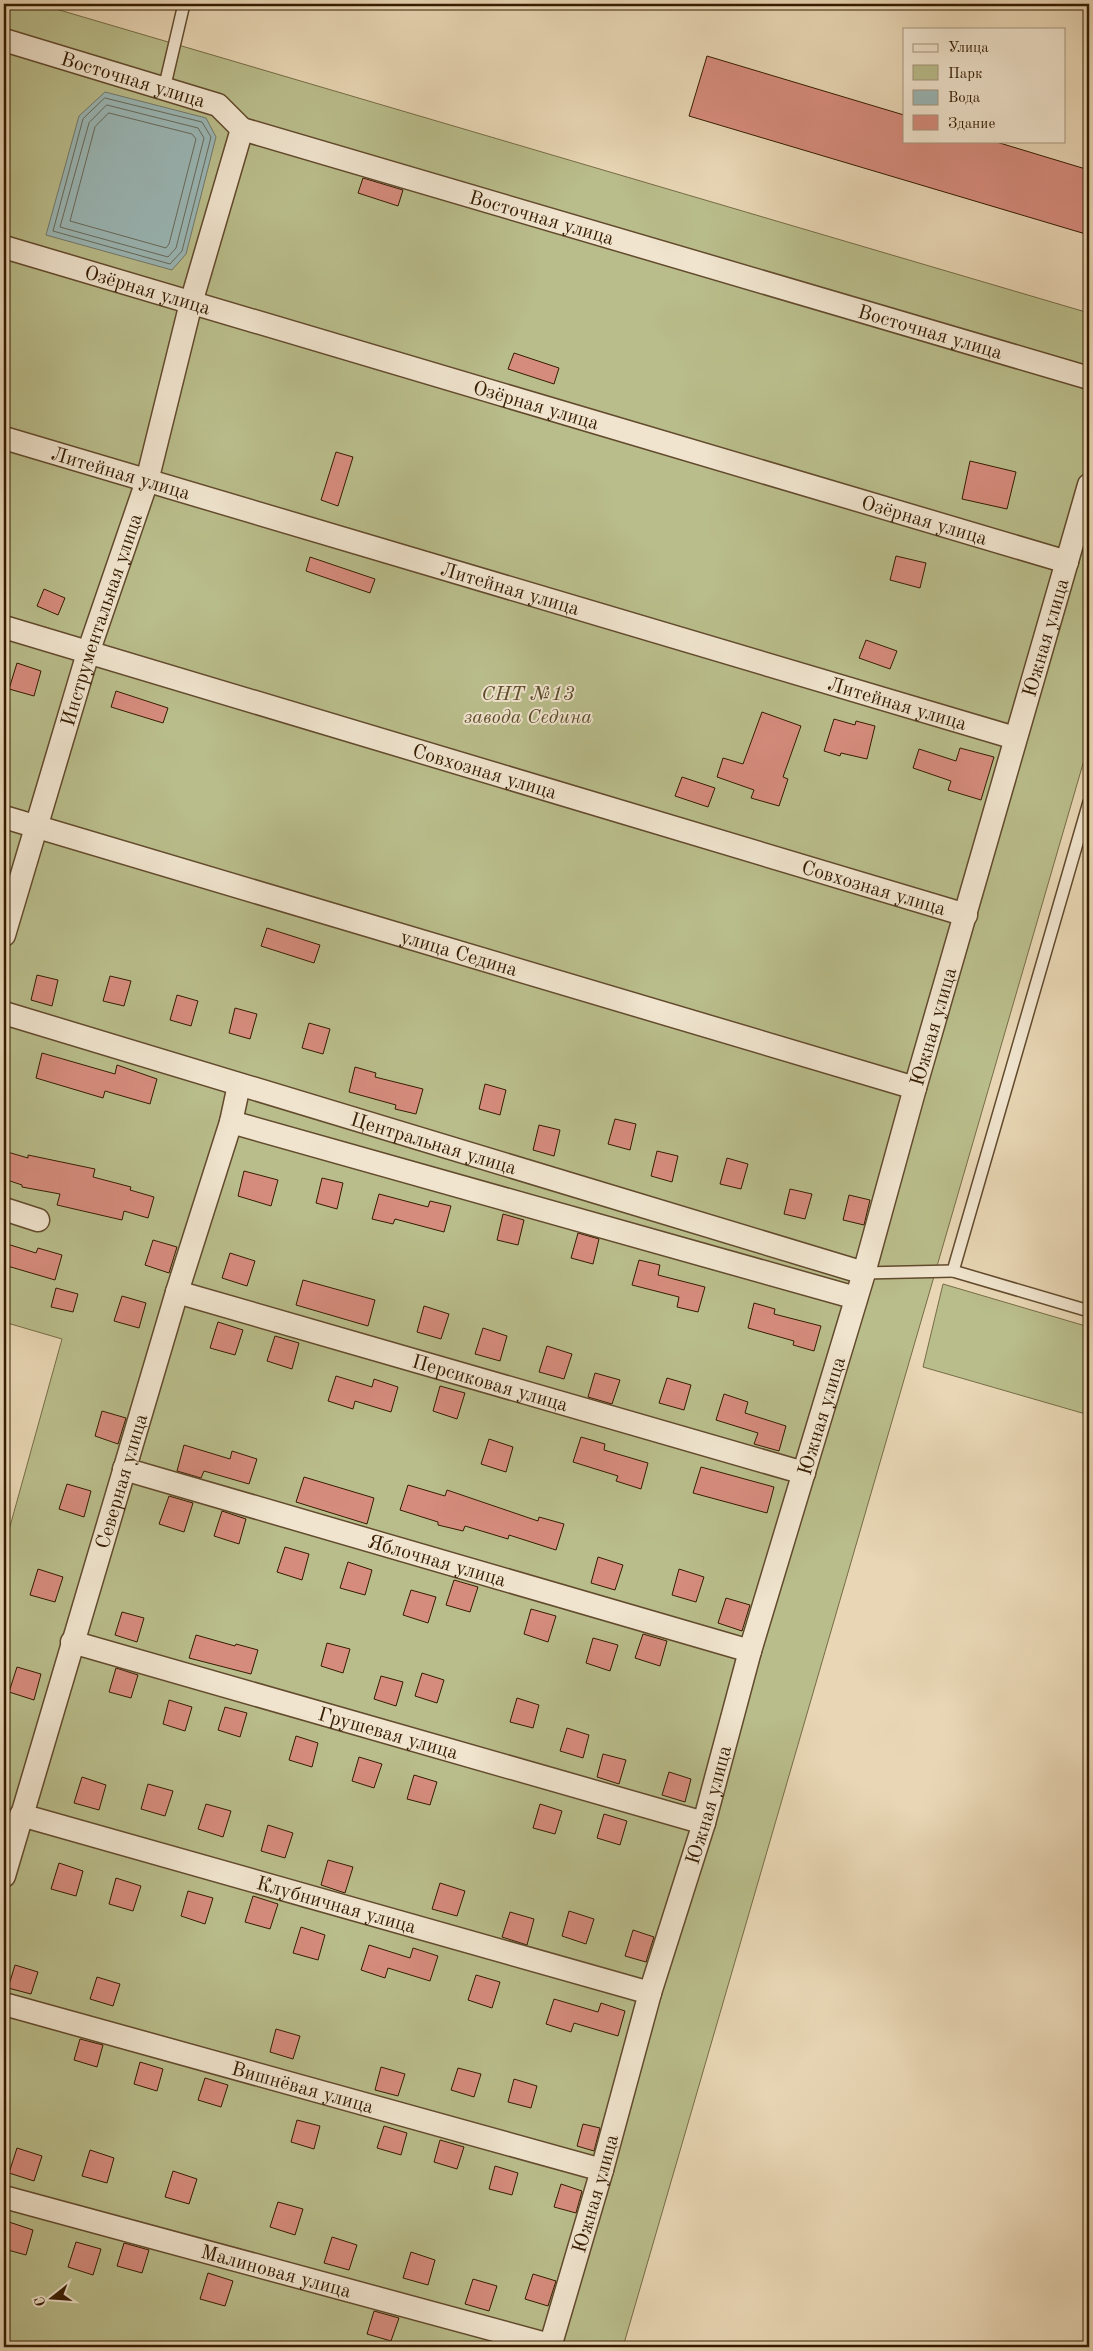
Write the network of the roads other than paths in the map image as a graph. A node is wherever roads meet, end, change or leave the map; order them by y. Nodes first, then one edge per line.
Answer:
1 (184, 4) edge
2 (4, 40) edge
3 (164, 89) junction
4 (242, 129) junction
5 (4, 247) edge
6 (192, 302) junction
7 (1089, 378) edge
8 (4, 438) edge
9 (147, 481) junction
10 (1089, 484) edge
11 (1067, 562) junction
12 (4, 627) edge
13 (88, 653) junction
14 (1015, 738) junction
15 (1089, 802) edge
16 (4, 817) edge
17 (36, 827) junction
18 (966, 915) junction
19 (4, 935) edge
20 (4, 1013) edge
21 (239, 1085) junction
22 (915, 1088) junction
23 (231, 1122) junction
24 (4, 1209) edge
25 (38, 1220) dead end
26 (953, 1271) junction
27 (864, 1273) junction
28 (177, 1292) junction
29 (856, 1298) junction
30 (1089, 1311) edge
31 (124, 1469) junction
32 (804, 1473) junction
33 (72, 1642) junction
34 (750, 1651) junction
35 (21, 1815) junction
36 (704, 1823) junction
37 (4, 1876) edge
38 (650, 1993) junction
39 (4, 2004) edge
40 (602, 2170) junction
41 (4, 2197) edge
42 (550, 2346) edge

1 - 3 lane
2 - 3 street, Восточная улица
3 - 4 street, Восточная улица
4 - 6 street, Инструментальная улица
4 - 7 street, Восточная улица
5 - 6 street, Озёрная улица
6 - 9 street, Инструментальная улица
6 - 11 street, Озёрная улица
8 - 9 street, Литейная улица
9 - 13 street, Инструментальная улица
9 - 14 street, Литейная улица
10 - 11 street, Южная улица
11 - 14 street, Южная улица
12 - 13 street, Совхозная улица
13 - 17 street, Инструментальная улица
13 - 18 street, Совхозная улица
14 - 18 street, Южная улица
15 - 26 lane
16 - 17 street, улица Седина
17 - 19 street, Инструментальная улица
17 - 22 street, улица Седина
18 - 22 street, Южная улица
20 - 21 street, Центральная улица
21 - 23 street, Северная улица
21 - 27 street, Центральная улица
22 - 27 street, Южная улица
23 - 28 street, Северная улица
23 - 29 street, Центральная улица
24 - 25 street
26 - 27 lane
26 - 30 lane
27 - 29 street, Южная улица
28 - 31 street, Северная улица
28 - 32 street, Персиковая улица
29 - 32 street, Южная улица
31 - 33 street, Северная улица
31 - 34 street, Яблочная улица
32 - 34 street, Южная улица
33 - 35 street, Северная улица
33 - 36 street, Грушевая улица
34 - 36 street, Южная улица
35 - 37 street, Северная улица
35 - 38 street, Клубничная улица
36 - 38 street, Южная улица
38 - 40 street, Южная улица
39 - 40 street, Вишнёвая улица
40 - 42 street, Южная улица
41 - 42 street, Малиновая улица

